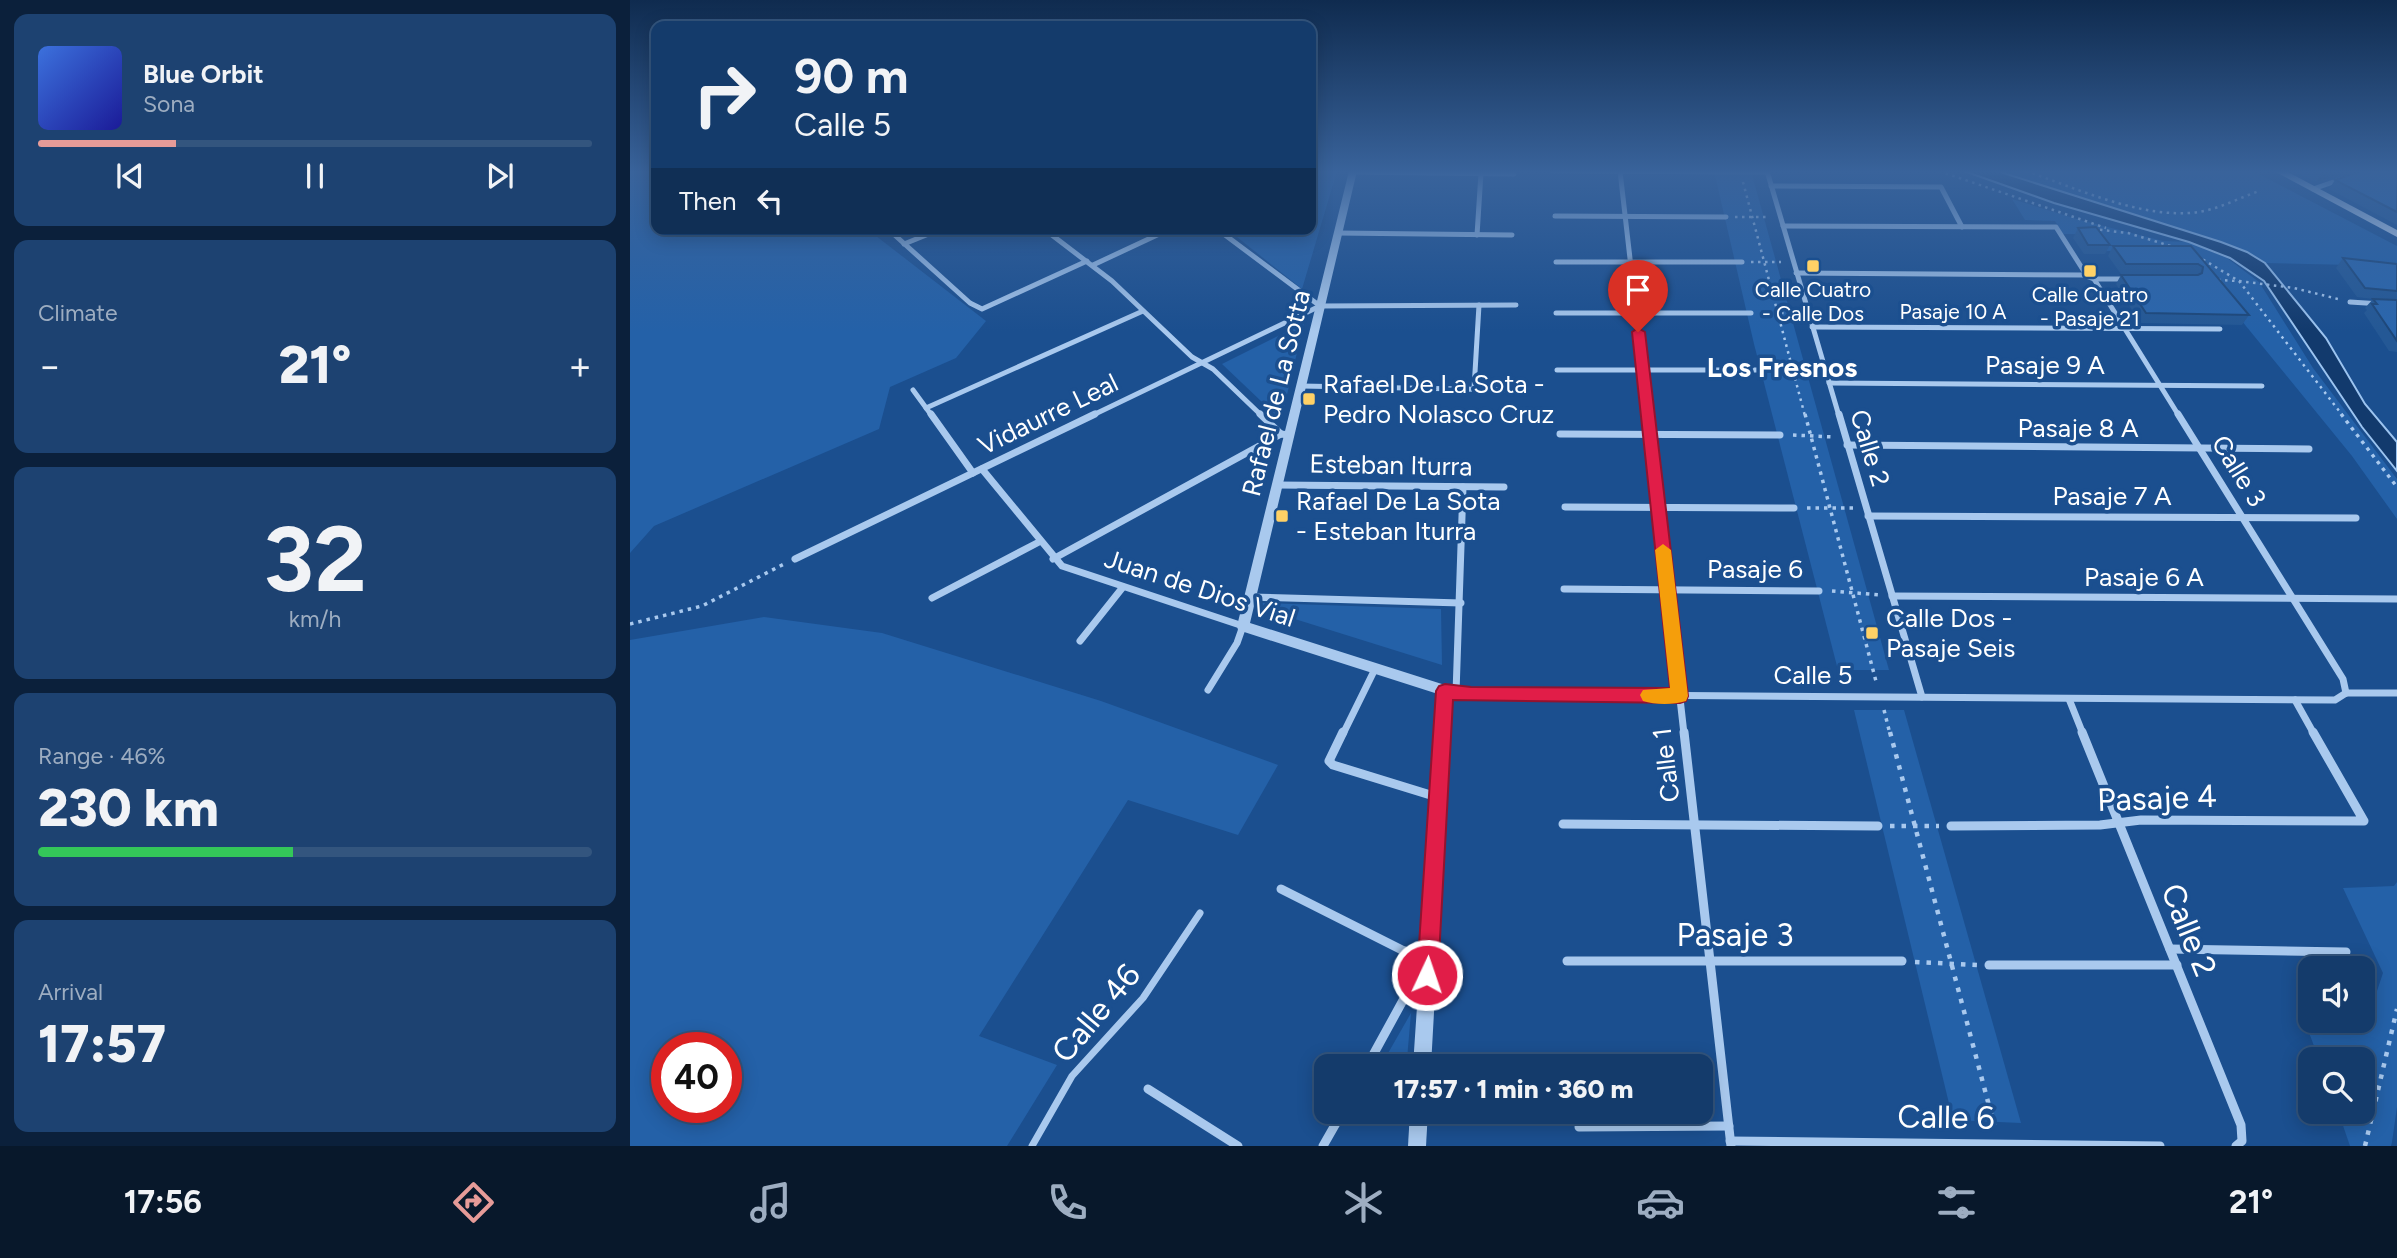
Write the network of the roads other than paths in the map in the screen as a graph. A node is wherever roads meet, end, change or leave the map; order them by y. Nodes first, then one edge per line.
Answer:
1 (1340, 224) edge
2 (1478, 224) edge
3 (1626, 224) edge
4 (2379, 224) edge
5 (1783, 226) joint
6 (1962, 227) joint
7 (1338, 233) junction
8 (2397, 234) edge
9 (894, 235) edge
10 (926, 235) edge
11 (1052, 235) edge
12 (1156, 235) edge
13 (1225, 235) edge
14 (1477, 235) junction
15 (1512, 235) dead end
16 (904, 244) junction
17 (1556, 262) dead end
18 (1630, 262) junction
19 (1742, 262) road end
20 (1090, 263) junction
21 (1796, 273) junction
22 (2091, 277) junction
23 (2131, 279) edge
24 (2350, 302) road end
25 (1479, 305) junction
26 (1516, 305) dead end
27 (2397, 305) edge
28 (1321, 306) junction
29 (1143, 311) junction
30 (1556, 313) dead end
31 (1636, 313) junction
32 (1751, 313) road end
33 (1812, 327) junction
34 (2126, 329) junction
35 (2220, 329) dead end
36 (1203, 363) junction
37 (1557, 370) dead end
38 (1643, 370) junction
39 (1766, 370) road end
40 (1829, 383) junction
41 (2161, 385) junction
42 (1301, 386) junction
43 (2262, 386) dead end
44 (913, 390) dead end
45 (1474, 390) junction
46 (1513, 390) dead end
47 (926, 408) junction
48 (1285, 434) junction
49 (1560, 434) dead end
50 (1650, 434) junction
51 (1780, 435) road end
52 (1846, 441) junction
53 (2200, 448) junction
54 (2309, 449) dead end
55 (982, 469) junction
56 (973, 473) junction
57 (1277, 485) junction
58 (1462, 487) junction
59 (1504, 487) dead end
60 (1565, 507) dead end
61 (1658, 508) junction
62 (1794, 508) road end
63 (1867, 512) junction
64 (2243, 518) junction
65 (2356, 518) dead end
66 (1039, 541) junction
67 (1053, 558) junction
68 (794, 559) road end
69 (1123, 587) junction
70 (1564, 589) dead end
71 (1668, 590) junction
72 (1819, 591) road end
73 (1892, 596) junction
74 (1250, 597) junction
75 (932, 598) dead end
76 (2293, 599) junction
77 (2397, 599) edge
78 (1461, 603) junction
79 (1243, 626) junction
80 (1080, 641) dead end
81 (1375, 669) junction
82 (1208, 690) dead end
83 (1451, 692) junction
84 (2346, 693) junction
85 (2397, 693) edge
86 (1680, 696) junction
87 (1922, 697) junction
88 (2069, 699) junction
89 (2295, 700) junction
90 (1438, 798) junction
91 (2119, 823) junction
92 (1563, 824) dead end
93 (1695, 825) junction
94 (1878, 826) road end
95 (1951, 826) road end
96 (1281, 889) dead end
97 (1200, 914) dead end
98 (2170, 950) junction
99 (2346, 952) dead end
100 (1429, 953) junction
101 (1567, 961) dead end
102 (1902, 961) road end
103 (1710, 962) junction
104 (1989, 965) road end
105 (2177, 965) junction
106 (1374, 1054) edge
107 (1423, 1054) edge
108 (1148, 1089) dead end
109 (1336, 1124) edge
110 (1418, 1124) edge
111 (1579, 1126) dead end
112 (1728, 1126) junction
113 (1731, 1144) edge
114 (2239, 1144) edge
115 (2047, 1145) edge
116 (1032, 1146) edge
117 (1238, 1146) edge
118 (1324, 1146) edge
119 (1417, 1146) edge
120 (2161, 1146) edge

1 - 7 street, Rafael de La Sotta
2 - 14 street
3 - 18 street, Calle 1
4 - 8 main road
5 - 6 street
5 - 21 street, Calle 2
6 - 22 street, Calle 3
7 - 14 street
7 - 28 street, Rafael de La Sotta
9 - 16 street
10 - 16 street
11 - 20 street
12 - 20 street
13 - 28 street
14 - 15 street
16 - 20 street
17 - 18 street
18 - 19 street
18 - 31 street, Calle 1
20 - 29 street
21 - 22 street
21 - 33 street, Calle 2
22 - 23 street
22 - 34 street, Calle 3
24 - 27 street
25 - 26 street
25 - 28 street
25 - 45 street
28 - 36 street, Vidaurre Leal
28 - 42 street, Rafael de La Sotta
29 - 36 street
29 - 47 street
30 - 31 street
31 - 32 street
31 - 38 street, Calle 1
33 - 34 street, Pasaje 10 A
33 - 40 street, Calle 2
34 - 35 street, Pasaje 10 A
34 - 41 street, Calle 3
36 - 48 street
36 - 55 street, Vidaurre Leal
37 - 38 street
38 - 39 street
38 - 50 street, Calle 1
40 - 41 street, Pasaje 9 A
40 - 52 street, Calle 2
41 - 43 street, Pasaje 9 A
41 - 53 street, Calle 3
42 - 45 street
42 - 48 street, Rafael de La Sotta
44 - 47 street
45 - 46 street
47 - 56 street
48 - 57 street, Rafael de La Sotta
48 - 67 street
49 - 50 street
50 - 51 street
50 - 61 street, Calle 1
52 - 53 street, Pasaje 8 A
52 - 63 street, Calle 2
53 - 54 street, Pasaje 8 A
53 - 64 street, Calle 3
55 - 56 street, Vidaurre Leal
55 - 66 street, Juan de Dios Vial
56 - 68 street, Vidaurre Leal
57 - 58 street, Esteban Iturra
57 - 74 street, Rafael de La Sotta
58 - 59 street, Esteban Iturra
58 - 78 street
60 - 61 street
61 - 62 street
61 - 71 street, Calle 1
63 - 64 street, Pasaje 7 A
63 - 73 street, Calle 2
64 - 65 street, Pasaje 7 A
64 - 76 street, Calle 3
66 - 67 street, Juan de Dios Vial
66 - 75 street
67 - 69 street, Juan de Dios Vial
69 - 79 street, Juan de Dios Vial
69 - 80 street
70 - 71 street, Pasaje 6
71 - 72 street, Pasaje 6
71 - 86 street, Calle 1
73 - 76 street, Pasaje 6 A
73 - 87 street, Calle 2
74 - 78 street
74 - 79 street, Rafael de La Sotta
76 - 77 street, Pasaje 6 A
76 - 84 street, Calle 3
78 - 83 street
79 - 81 street, Juan de Dios Vial
79 - 82 street
81 - 83 street, Juan de Dios Vial
81 - 90 street
83 - 86 street, Calle 5
83 - 90 street
84 - 85 street, Calle 5
84 - 89 street, Calle 5
86 - 87 street, Calle 5
86 - 93 street, Calle 1
87 - 88 street, Calle 5
88 - 89 street, Calle 5
88 - 91 street, Calle 2
89 - 91 street, Pasaje 4
90 - 100 street
91 - 95 street, Pasaje 4
91 - 98 street, Calle 2
92 - 93 street
93 - 94 street
93 - 103 street, Calle 1
96 - 100 street
97 - 116 lane, Calle 46
98 - 99 street
98 - 105 street, Calle 2
100 - 106 street
100 - 107 street
101 - 103 street, Pasaje 3
102 - 103 street, Pasaje 3
103 - 112 street, Calle 1
104 - 105 street
105 - 114 street, Calle 2
108 - 117 street
109 - 118 street
110 - 119 street
111 - 112 street
112 - 113 street, Calle 1
113 - 115 street, Calle 6
115 - 120 street, Calle 6

